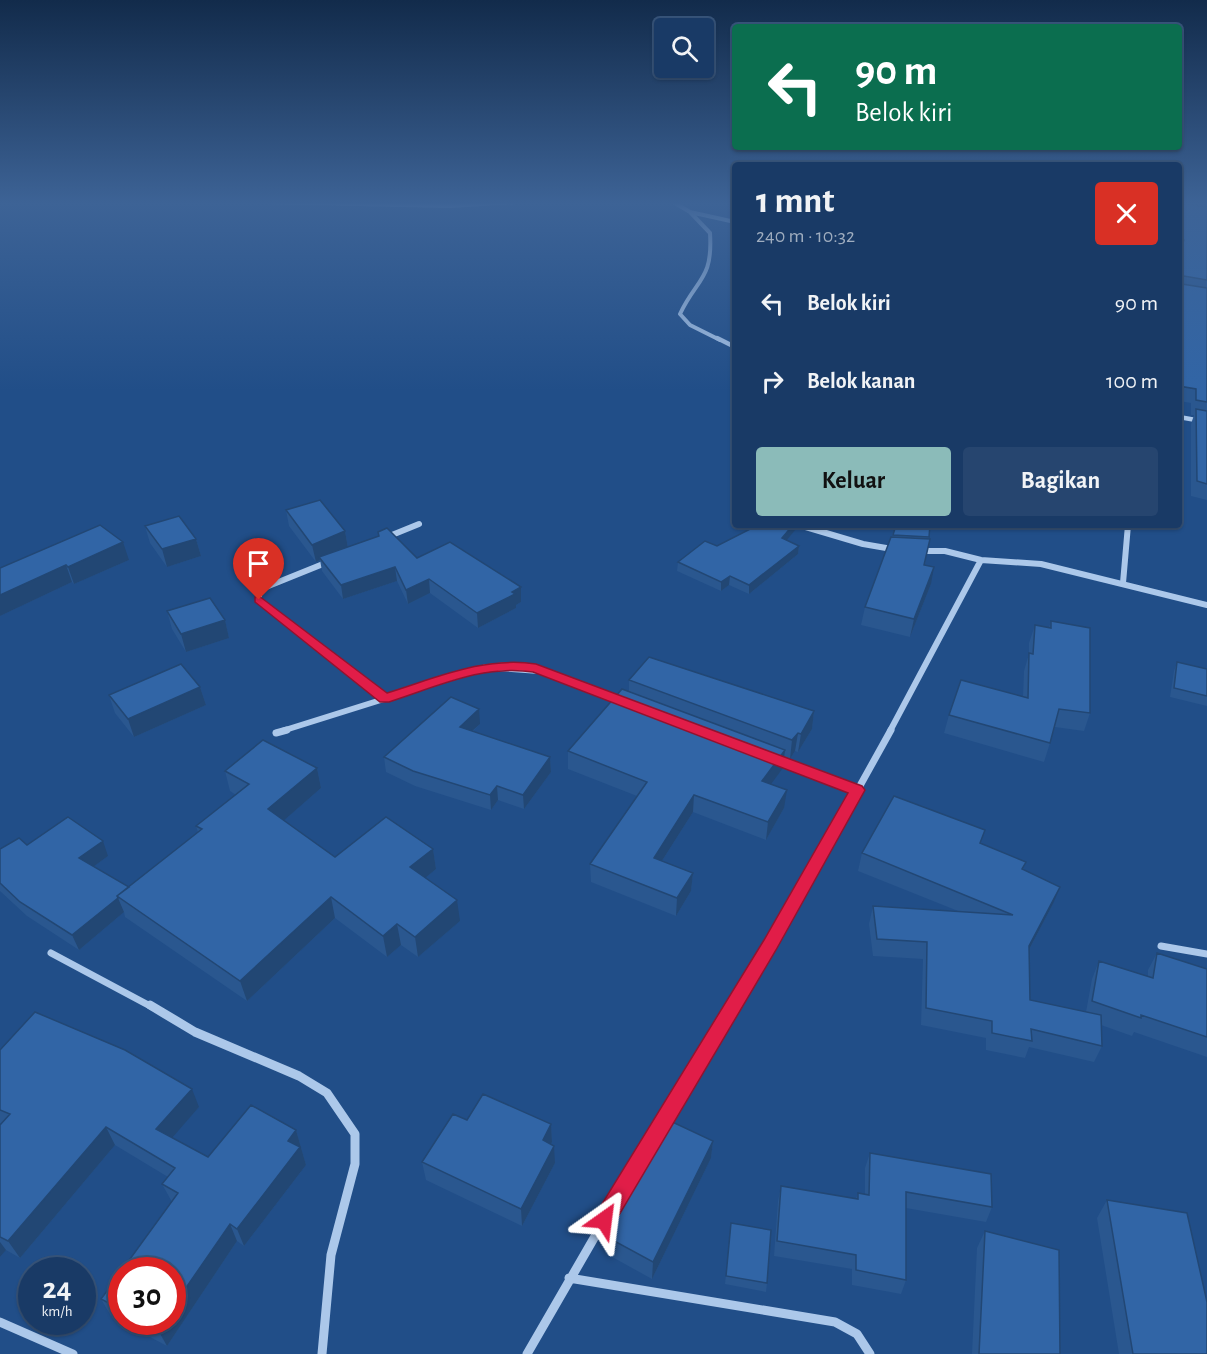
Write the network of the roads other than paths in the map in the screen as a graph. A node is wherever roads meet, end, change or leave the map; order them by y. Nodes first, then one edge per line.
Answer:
1 (710, 265) edge
2 (732, 346) edge
3 (1182, 418) edge
4 (1207, 422) edge
5 (419, 524) dead end
6 (809, 528) edge
7 (1128, 528) edge
8 (375, 542) edge
9 (896, 550) edge
10 (908, 551) edge
11 (332, 560) edge
12 (981, 560) junction
13 (1124, 583) junction
14 (1207, 605) edge
15 (384, 699) junction
16 (624, 702) edge
17 (276, 732) dead end
18 (768, 756) edge
19 (857, 790) junction
20 (1161, 946) dead end
21 (51, 953) dead end
22 (1207, 954) edge
23 (569, 1278) junction
24 (0, 1322) edge
25 (73, 1354) edge
26 (322, 1354) edge
27 (527, 1354) edge
28 (870, 1354) edge

1 - 2 street
3 - 4 street
5 - 8 street
6 - 9 street
7 - 13 street
10 - 12 street
11 - 15 street
12 - 13 street
12 - 19 street
13 - 14 street
15 - 16 street
15 - 17 street
18 - 19 street
19 - 23 street
20 - 22 street
21 - 26 street
23 - 27 street
23 - 28 street
24 - 25 street

